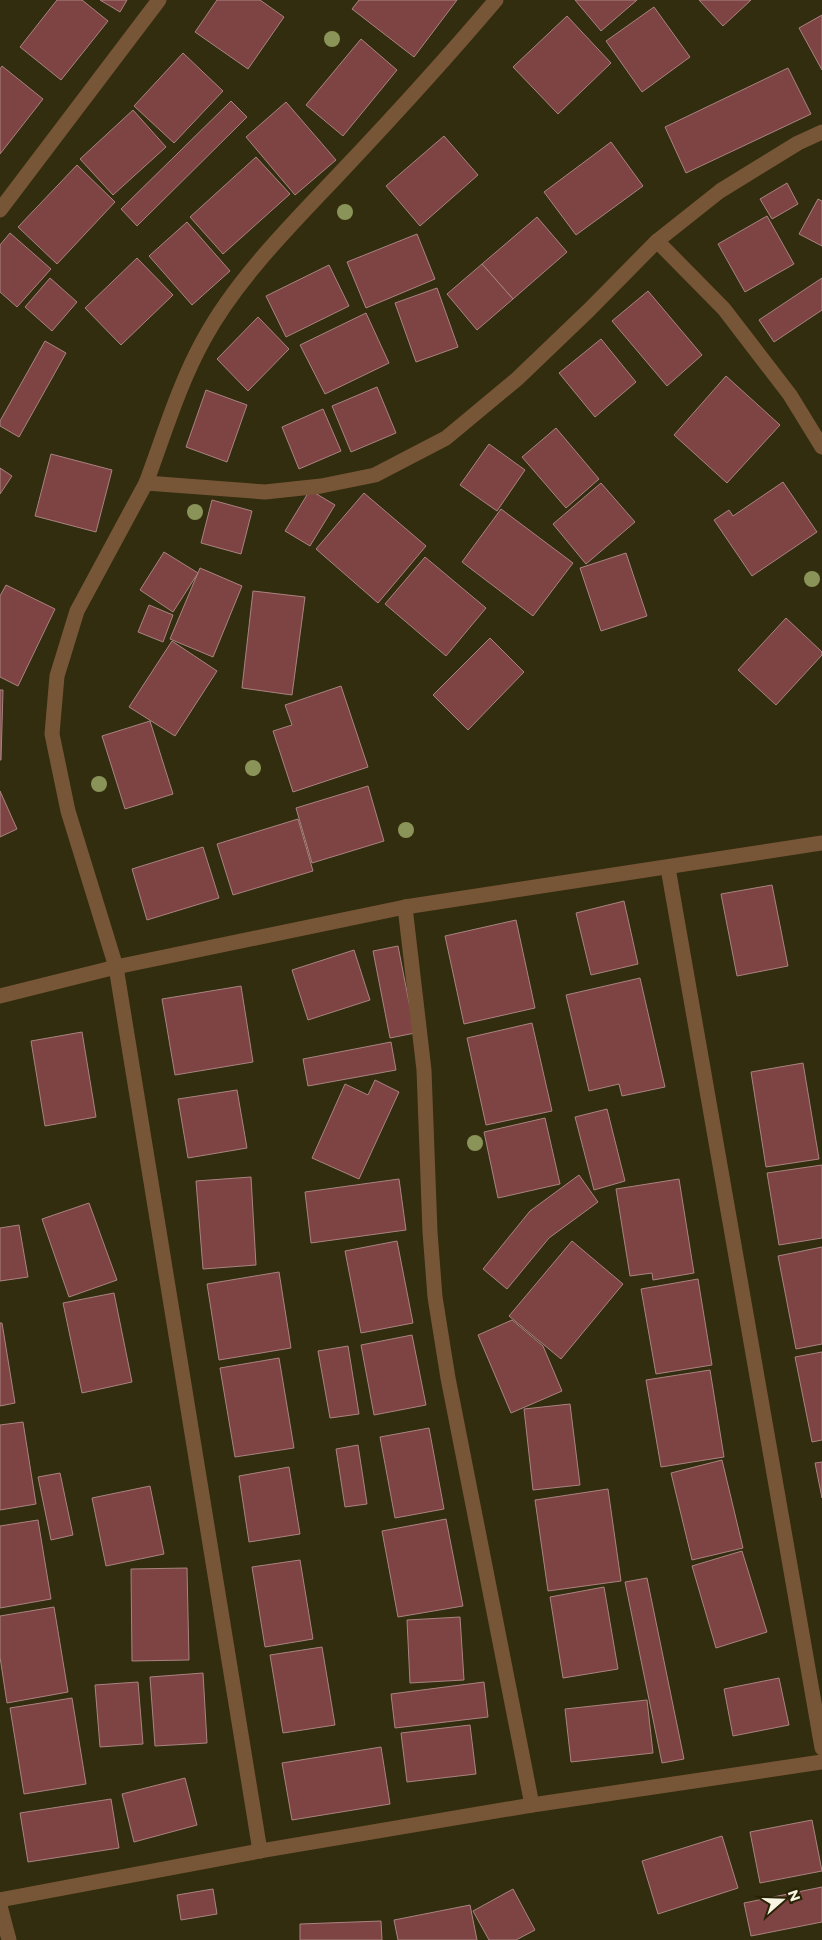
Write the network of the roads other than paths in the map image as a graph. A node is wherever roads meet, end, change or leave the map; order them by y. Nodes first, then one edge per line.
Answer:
1 (159, 0) edge
2 (496, 0) edge
3 (822, 132) edge
4 (0, 210) edge
5 (657, 241) junction
6 (822, 447) edge
7 (146, 483) junction
8 (822, 843) edge
9 (668, 868) junction
10 (405, 907) junction
11 (116, 967) junction
12 (0, 996) edge
13 (822, 1748) edge
14 (822, 1762) edge
15 (532, 1806) junction
16 (260, 1851) junction
17 (0, 1900) edge
18 (0, 1906) edge
19 (9, 1940) edge

1 - 4 street
2 - 7 street
3 - 5 street
5 - 6 street
5 - 7 street
7 - 11 street
8 - 9 street
9 - 10 street
9 - 13 street
10 - 11 street
10 - 15 street
11 - 12 street
11 - 16 street
14 - 15 street
15 - 16 street
16 - 17 street
18 - 19 street

